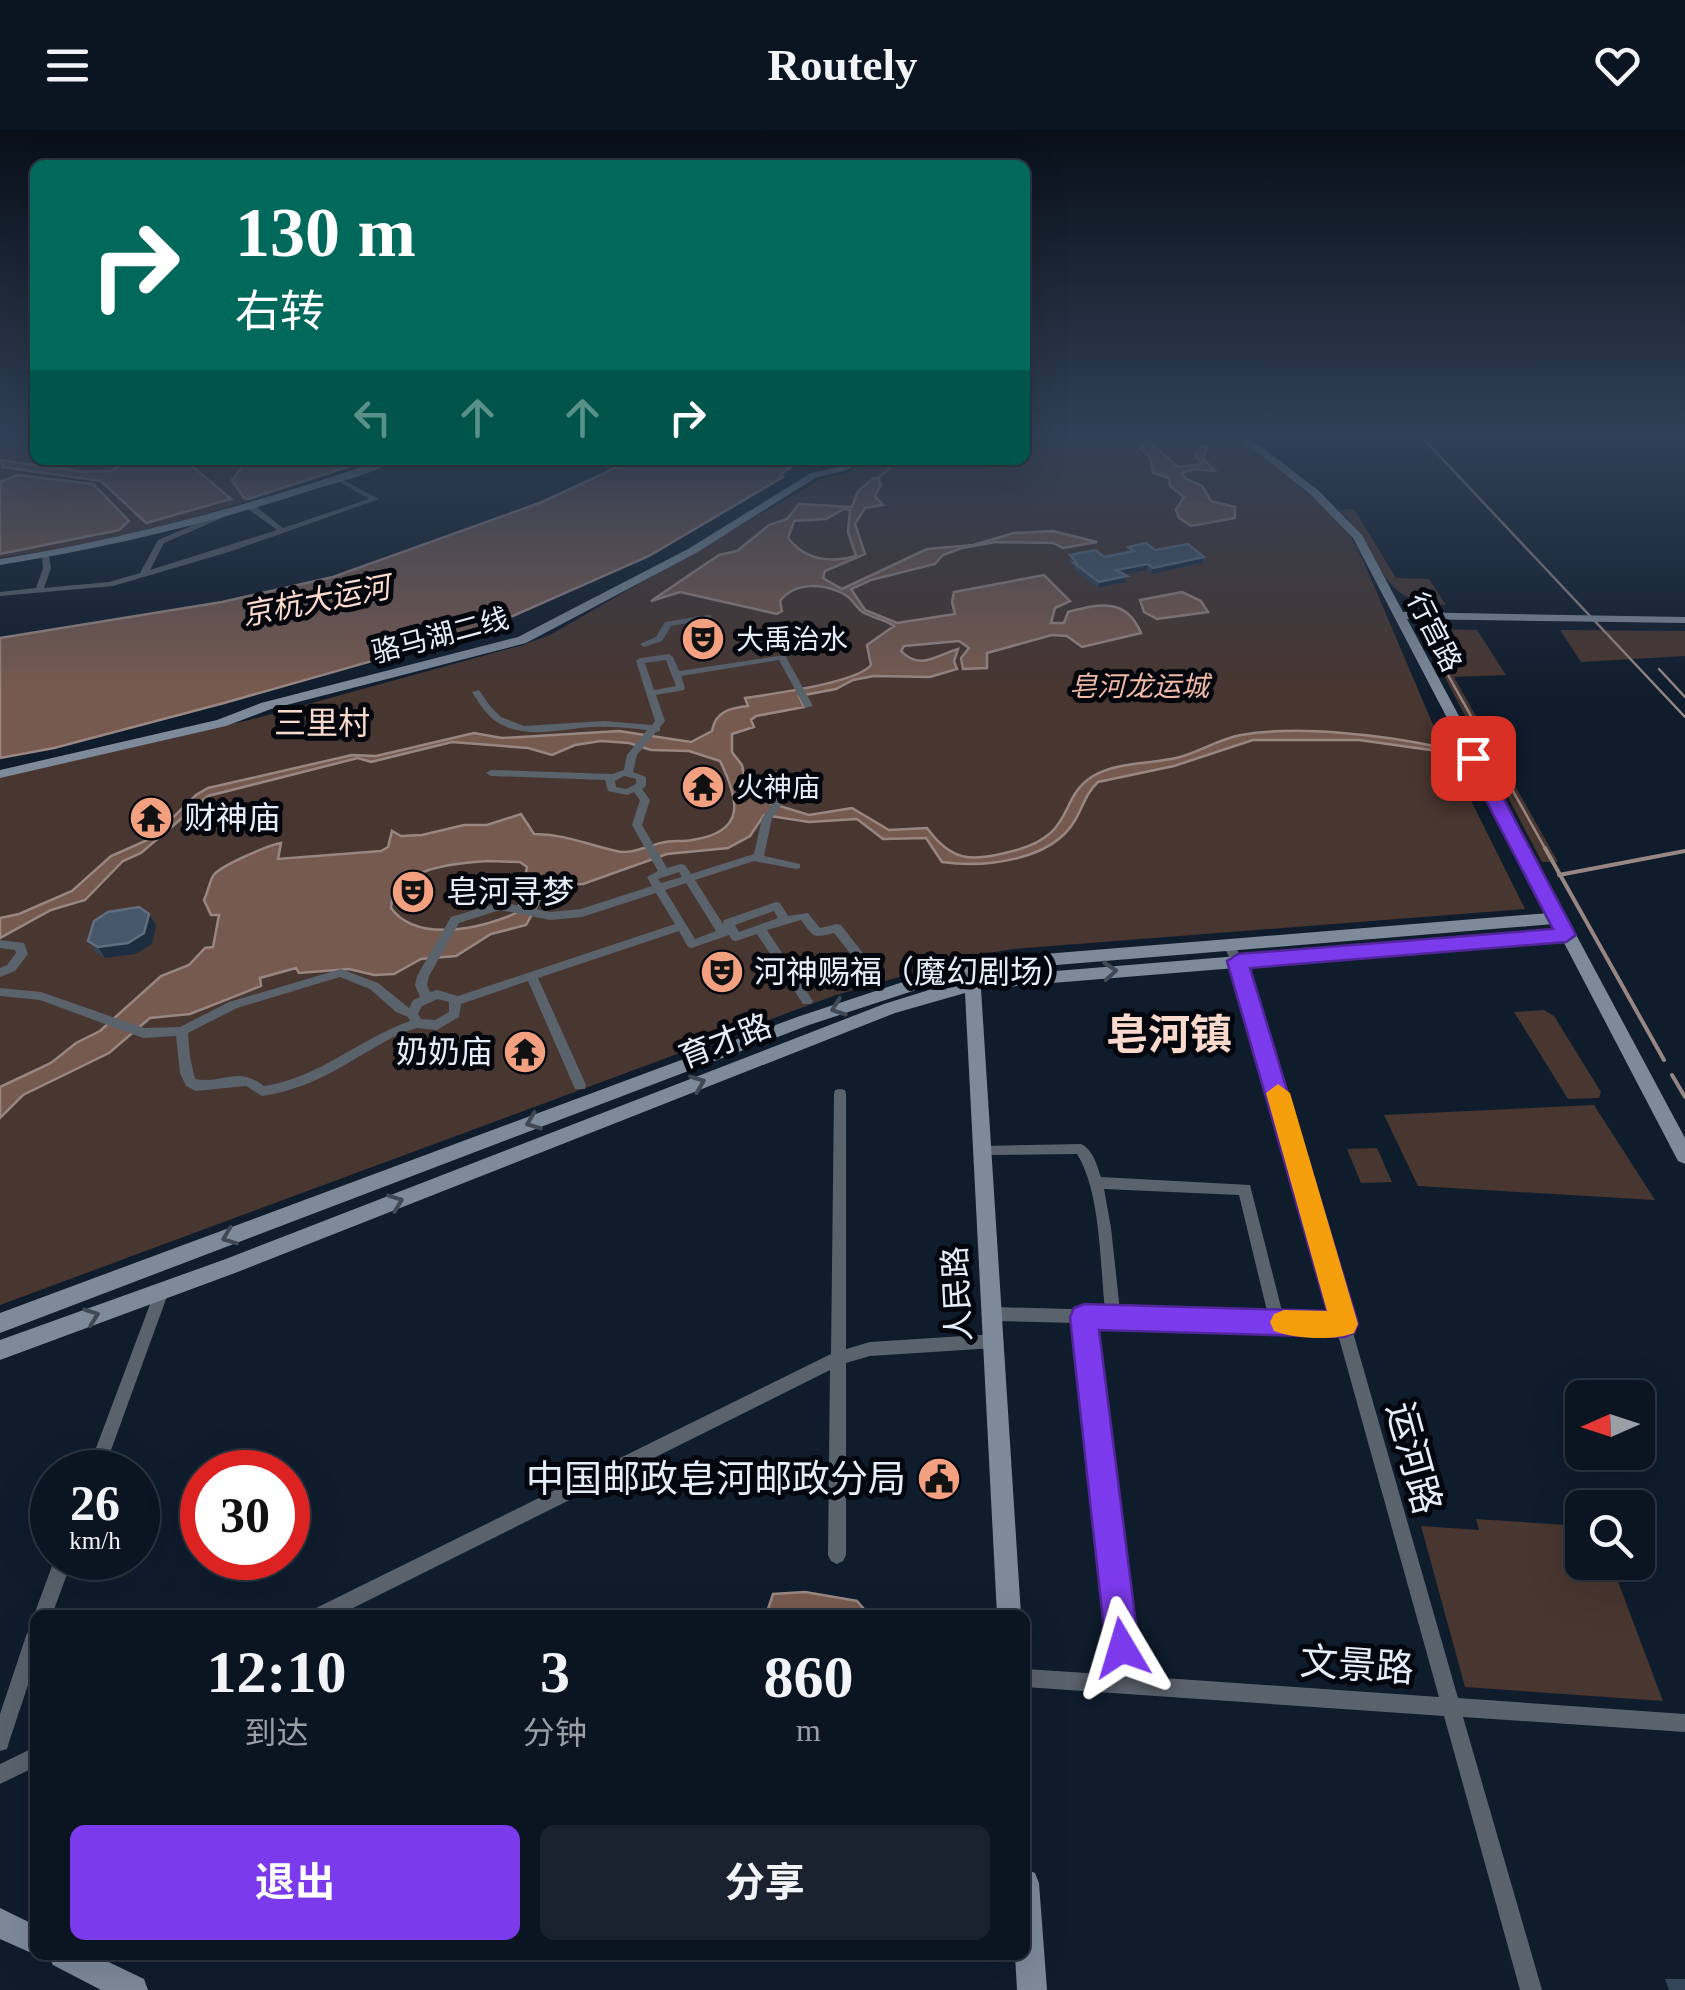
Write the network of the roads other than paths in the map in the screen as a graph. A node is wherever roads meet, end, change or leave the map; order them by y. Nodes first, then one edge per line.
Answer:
1 (200, 520) edge
2 (215, 520) edge
3 (268, 520) edge
4 (312, 520) edge
5 (740, 520) edge
6 (1344, 520) edge
7 (281, 530) junction
8 (45, 556) junction
9 (0, 562) edge
10 (144, 574) junction
11 (1385, 589) junction
12 (40, 590) junction
13 (0, 594) edge
14 (1398, 615) junction
15 (1461, 616) junction
16 (708, 618) dead end
17 (1685, 620) edge
18 (633, 632) dead end
19 (644, 644) junction
20 (1415, 648) junction
21 (651, 660) junction
22 (676, 674) junction
23 (476, 692) dead end
24 (651, 693) junction
25 (808, 706) dead end
26 (657, 729) junction
27 (628, 772) junction
28 (0, 774) edge
29 (492, 774) dead end
30 (614, 777) junction
31 (638, 789) junction
32 (785, 794) dead end
33 (759, 856) junction
34 (796, 866) dead end
35 (666, 872) junction
36 (688, 878) junction
37 (658, 888) junction
38 (785, 920) junction
39 (682, 926) junction
40 (1561, 927) junction
41 (760, 929) junction
42 (728, 932) junction
43 (0, 944) edge
44 (1234, 953) junction
45 (858, 955) dead end
46 (0, 973) edge
47 (531, 976) junction
48 (972, 976) junction
49 (0, 992) edge
50 (426, 997) junction
51 (806, 1000) dead end
52 (456, 1001) junction
53 (414, 1018) junction
54 (442, 1024) junction
55 (182, 1031) junction
56 (447, 1040) dead end
57 (580, 1085) dead end
58 (840, 1094) dead end
59 (985, 1150) junction
60 (1685, 1156) edge
61 (1096, 1183) junction
62 (162, 1291) junction
63 (994, 1314) junction
64 (1084, 1317) junction
65 (1113, 1318) junction
66 (1278, 1322) junction
67 (0, 1323) edge
68 (1344, 1324) junction
69 (995, 1342) junction
70 (0, 1350) edge
71 (838, 1358) junction
72 (102, 1450) edge
73 (837, 1555) dead end
74 (56, 1580) edge
75 (45, 1610) edge
76 (330, 1610) edge
77 (1009, 1610) edge
78 (30, 1651) edge
79 (1030, 1678) edge
80 (1126, 1684) junction
81 (1448, 1706) junction
82 (1685, 1724) edge
83 (0, 1742) edge
84 (30, 1759) edge
85 (0, 1774) edge
86 (0, 1924) edge
87 (30, 1939) edge
88 (1030, 1959) edge
89 (73, 1960) edge
90 (133, 1990) edge
91 (1032, 1990) edge
92 (1531, 1990) edge

1 - 8 street
2 - 10 street
3 - 7 street
4 - 7 street
5 - 28 street, 骆马湖二线
6 - 11 street, 行宫路
7 - 10 street
8 - 9 street
8 - 12 street
10 - 12 street
11 - 14 street, 行宫路
11 - 15 street
12 - 13 street
14 - 15 street
14 - 20 street, 行宫路
15 - 17 street
15 - 20 street
16 - 19 street
18 - 19 street
19 - 21 street
20 - 40 street, 行宫路
21 - 22 street
21 - 24 street
22 - 24 street
22 - 25 street
23 - 26 street
24 - 26 street
26 - 27 street
27 - 30 street
27 - 31 street
29 - 30 street
30 - 31 street
31 - 35 street
32 - 33 street
33 - 34 street
33 - 36 street
35 - 36 street
35 - 37 street
36 - 37 street
36 - 42 street
37 - 39 street
37 - 50 street
38 - 41 street
38 - 42 street
38 - 45 street
39 - 42 street
39 - 47 street
40 - 44 street, 育才路
40 - 60 street, 行宫路
41 - 42 street
41 - 51 street
43 - 46 street
44 - 48 street, 育才路
44 - 68 street, 运河路
47 - 52 street
47 - 57 street
48 - 59 street, 人民路
62 -> 48 street, 育才路
48 -> 67 street, 育才路
49 - 55 street
50 - 52 street
50 - 53 street
52 - 54 street
53 - 54 street
53 - 55 street
53 - 55 street
54 - 56 street
58 - 71 street
59 - 61 street
59 - 63 street, 人民路
61 - 65 street
61 - 66 street
70 -> 62 street, 育才路
62 - 72 street
63 - 64 street
63 - 69 street, 人民路
64 - 65 street
64 - 80 street
65 - 66 street
66 - 68 street
68 - 81 street, 运河路
69 - 71 street
69 - 77 street, 人民路
71 - 73 street
71 - 76 street
74 - 75 street
78 - 83 street
79 - 80 street, 文景路
80 - 81 street, 文景路
81 - 82 street, 文景路
81 - 92 street, 运河路
84 - 85 street
86 - 87 street
88 - 91 street
89 - 90 street

